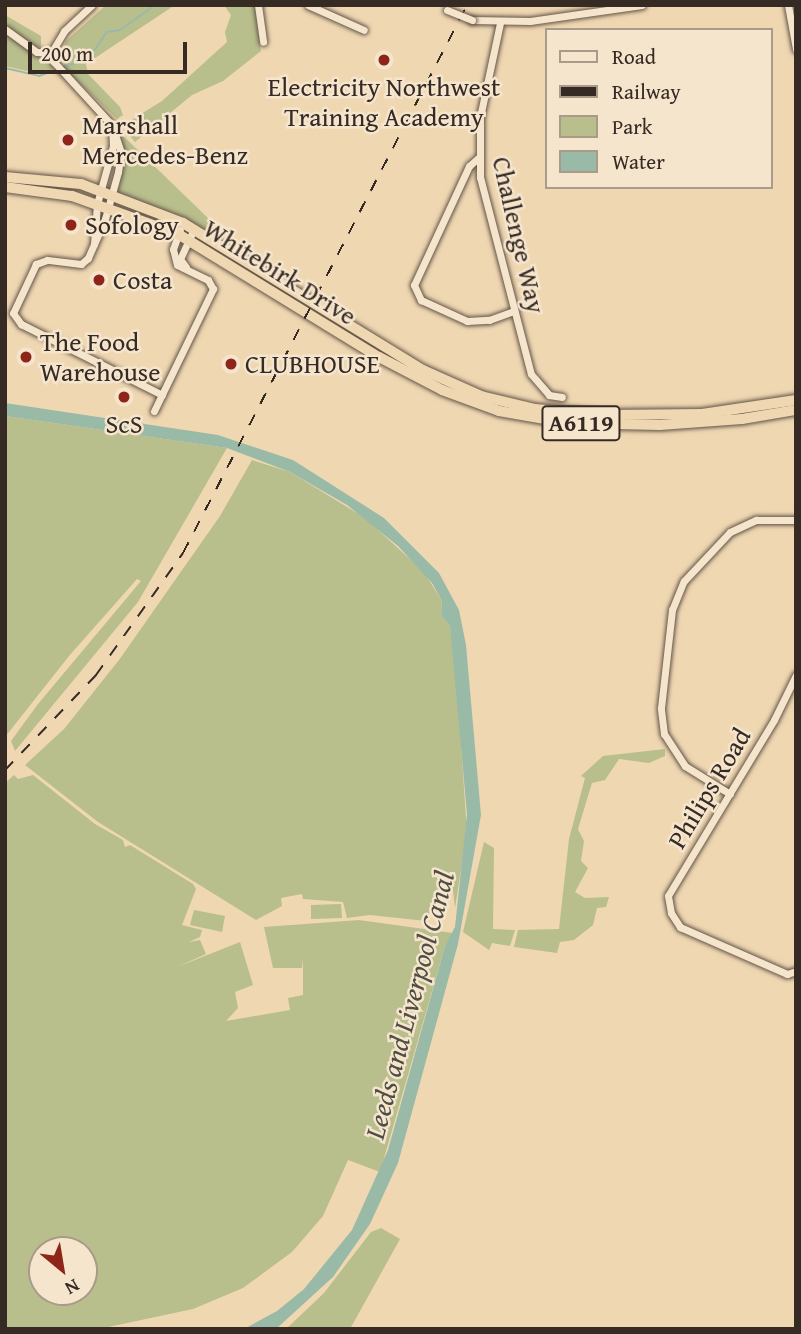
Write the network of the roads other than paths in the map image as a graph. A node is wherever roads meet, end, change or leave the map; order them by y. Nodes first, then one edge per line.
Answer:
1 (92, 5) edge
2 (258, 5) edge
3 (308, 5) edge
4 (439, 5) edge
5 (642, 5) edge
6 (788, 5) edge
7 (500, 23) junction
8 (5, 29) edge
9 (364, 30) dead end
10 (263, 43) dead end
11 (796, 49) edge
12 (51, 53) junction
13 (478, 158) junction
14 (5, 177) edge
15 (5, 187) edge
16 (108, 192) junction
17 (103, 206) junction
18 (183, 223) junction
19 (194, 229) junction
20 (183, 236) junction
21 (514, 312) junction
22 (162, 395) junction
23 (562, 397) dead end
24 (796, 400) edge
25 (796, 410) edge
26 (154, 411) dead end
27 (796, 520) edge
28 (796, 674) edge
29 (730, 794) junction
30 (796, 971) edge

1 - 12 street
2 - 10 street
3 - 9 street
4 - 7 street, bridge
5 - 7 street
6 - 11 street
7 - 13 street, Challenge Way
8 - 12 street
12 - 16 street
13 - 21 street, Challenge Way
13 - 21 street
14 - 16 highway, Whitebirk Drive / A6119
15 - 17 highway, Whitebirk Drive / A6119
16 - 17 street
16 - 18 highway, Whitebirk Drive / A6119
17 - 20 highway, Whitebirk Drive / A6119
17 - 22 street
18 - 19 highway, Whitebirk Drive / A6119
18 - 20 street
19 - 20 street
19 - 24 highway, Whitebirk Drive / A6119
20 - 22 street
20 - 25 highway, Whitebirk Drive / A6119
21 - 23 street, Challenge Way
22 - 26 street
27 - 29 street
28 - 29 street, Philips Road
29 - 30 street, Philips Road

